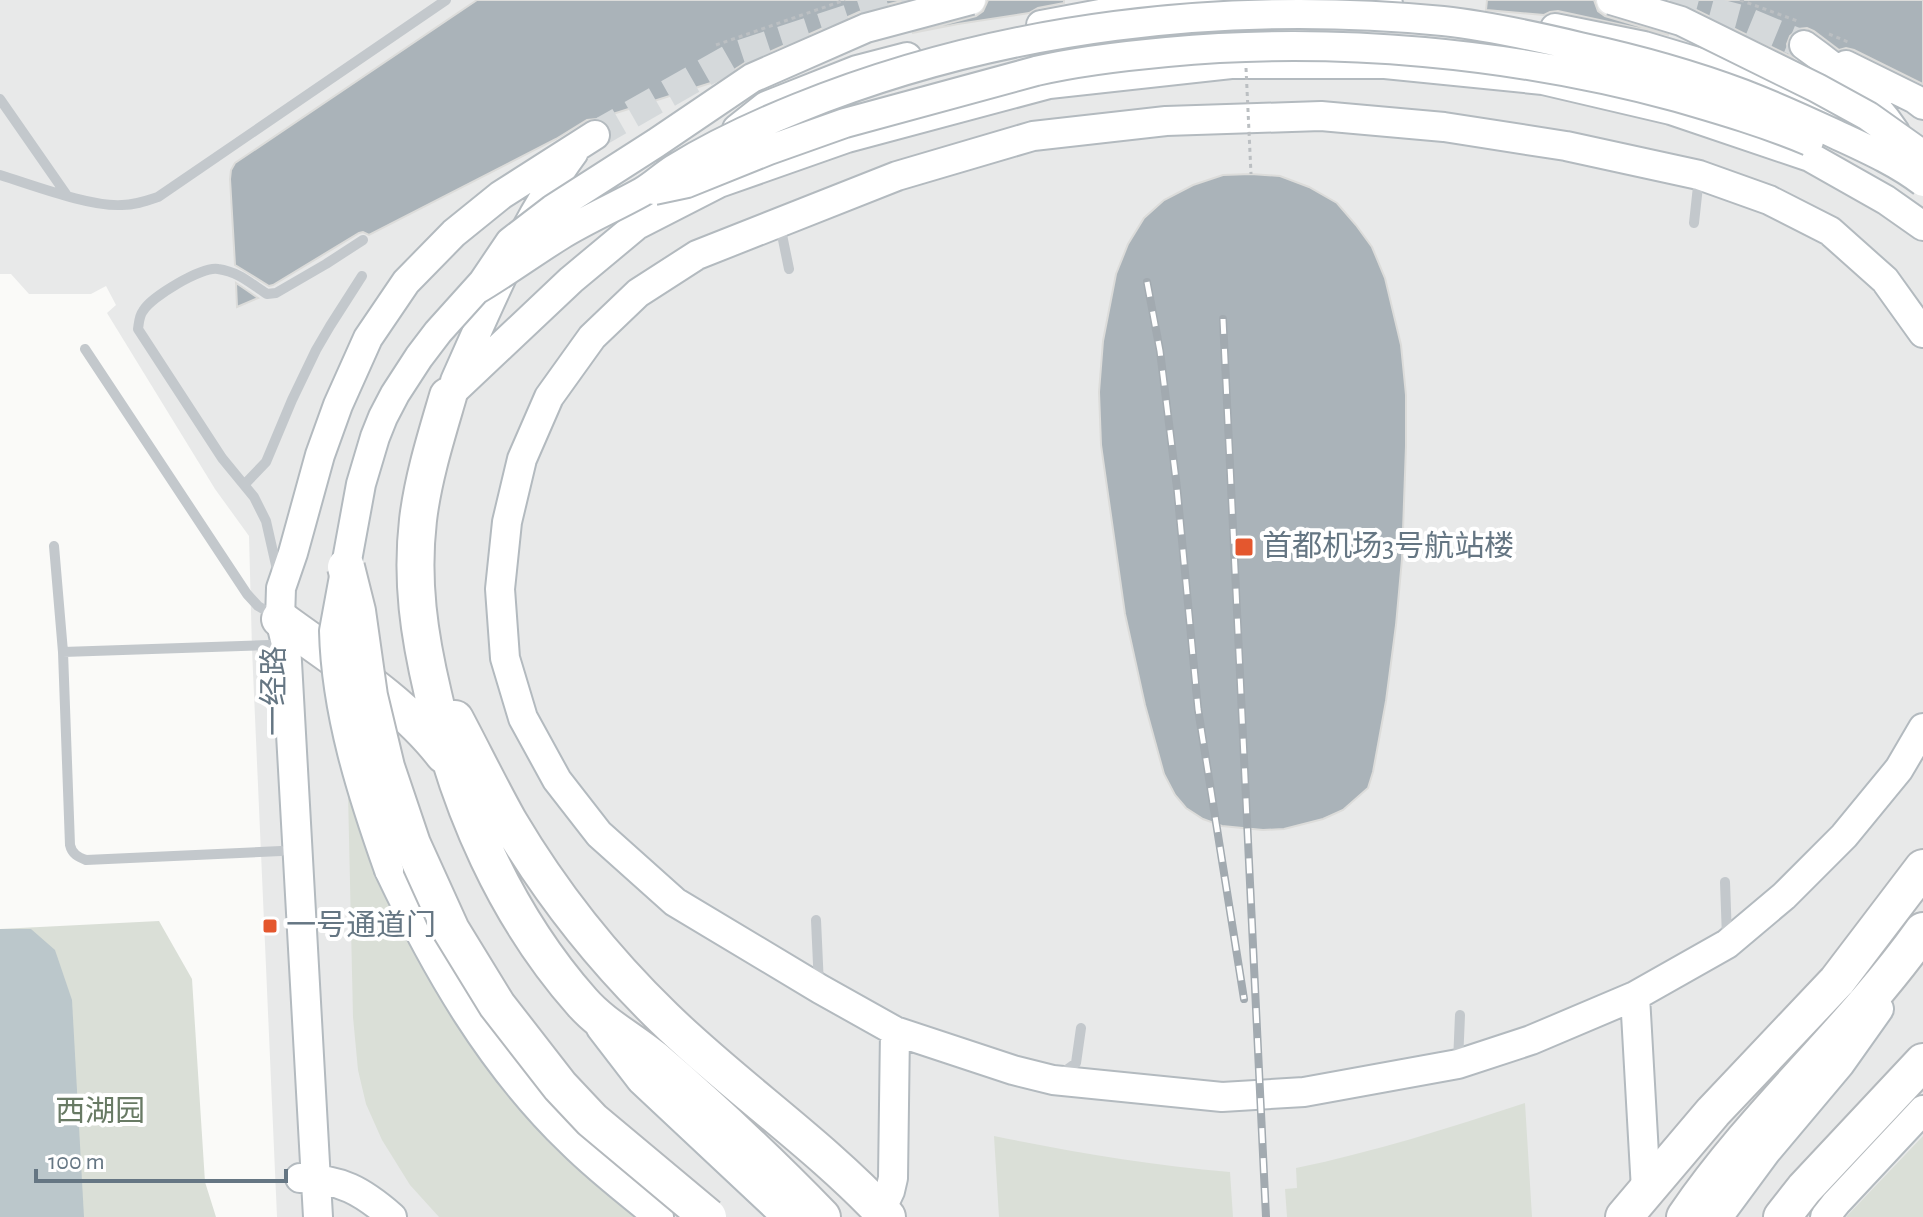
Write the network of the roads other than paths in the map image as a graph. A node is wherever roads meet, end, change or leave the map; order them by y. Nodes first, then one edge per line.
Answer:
1 (446, 0) edge
2 (971, 0) edge
3 (1226, 0) edge
4 (1338, 0) edge
5 (1611, 0) edge
6 (0, 99) edge
7 (1923, 105) edge
8 (1923, 155) edge
9 (1923, 173) edge
10 (0, 175) edge
11 (1699, 175) junction
12 (1923, 182) edge
13 (1923, 190) edge
14 (66, 194) junction
15 (639, 194) junction
16 (1923, 203) edge
17 (780, 223) junction
18 (1694, 223) dead end
19 (637, 225) junction
20 (1923, 226) edge
21 (363, 240) dead end
22 (789, 269) dead end
23 (362, 276) dead end
24 (476, 290) junction
25 (1923, 333) edge
26 (85, 349) dead end
27 (448, 396) junction
28 (244, 485) junction
29 (54, 546) dead end
30 (346, 567) junction
31 (277, 617) junction
32 (419, 633) junction
33 (63, 652) junction
34 (1923, 728) edge
35 (454, 772) junction
36 (281, 851) junction
37 (1923, 868) edge
38 (1725, 882) dead end
39 (816, 920) dead end
40 (1923, 931) edge
41 (1923, 937) edge
42 (1727, 944) junction
43 (820, 989) junction
44 (1635, 996) junction
45 (584, 1004) junction
46 (1460, 1015) dead end
47 (1081, 1028) dead end
48 (895, 1031) junction
49 (1923, 1062) edge
50 (1458, 1064) junction
51 (1053, 1080) junction
52 (1923, 1110) edge
53 (308, 1179) junction
54 (1635, 1204) edge
55 (884, 1213) edge
56 (301, 1217) edge
57 (318, 1217) edge
58 (392, 1217) edge
59 (659, 1217) edge
60 (708, 1217) edge
61 (787, 1217) edge
62 (822, 1217) edge
63 (1685, 1217) edge
64 (1718, 1217) edge
65 (1782, 1217) edge
66 (1825, 1217) edge

1 - 14 lane
2 - 24 street, bridge
3 - 19 street
4 - 16 street
5 - 8 street, bridge
6 - 14 lane
7 - 9 street
10 - 14 lane
11 - 17 street
11 - 18 lane
11 - 25 street
12 - 15 street, bridge
13 - 15 street, bridge
15 - 24 street, bridge
17 - 22 lane
17 - 43 street
19 - 20 street
19 - 27 street
21 - 28 lane
23 - 28 lane
24 - 30 street, bridge
26 - 31 lane
27 - 31 street
27 - 32 highway
28 - 31 lane
29 - 33 lane
30 - 59 street, bridge
30 - 60 highway, bridge
31 - 33 lane
31 - 35 highway
31 - 36 street, 一经路
31 - 53 street, 一经路
32 - 35 highway
32 - 55 highway
33 - 36 lane
34 - 42 street
35 - 45 highway
36 - 53 street, 一经路
37 - 54 highway
38 - 42 lane
39 - 43 lane
40 - 63 highway
41 - 64 street
42 - 44 street
43 - 48 street
44 - 50 street
44 - 54 street
45 - 61 street
45 - 62 highway
46 - 50 lane
47 - 51 lane
48 - 51 street
48 - 55 street
49 - 65 highway
50 - 51 street
52 - 66 street
53 - 56 street, 一经路
53 - 57 street, 一经路
53 - 58 street

